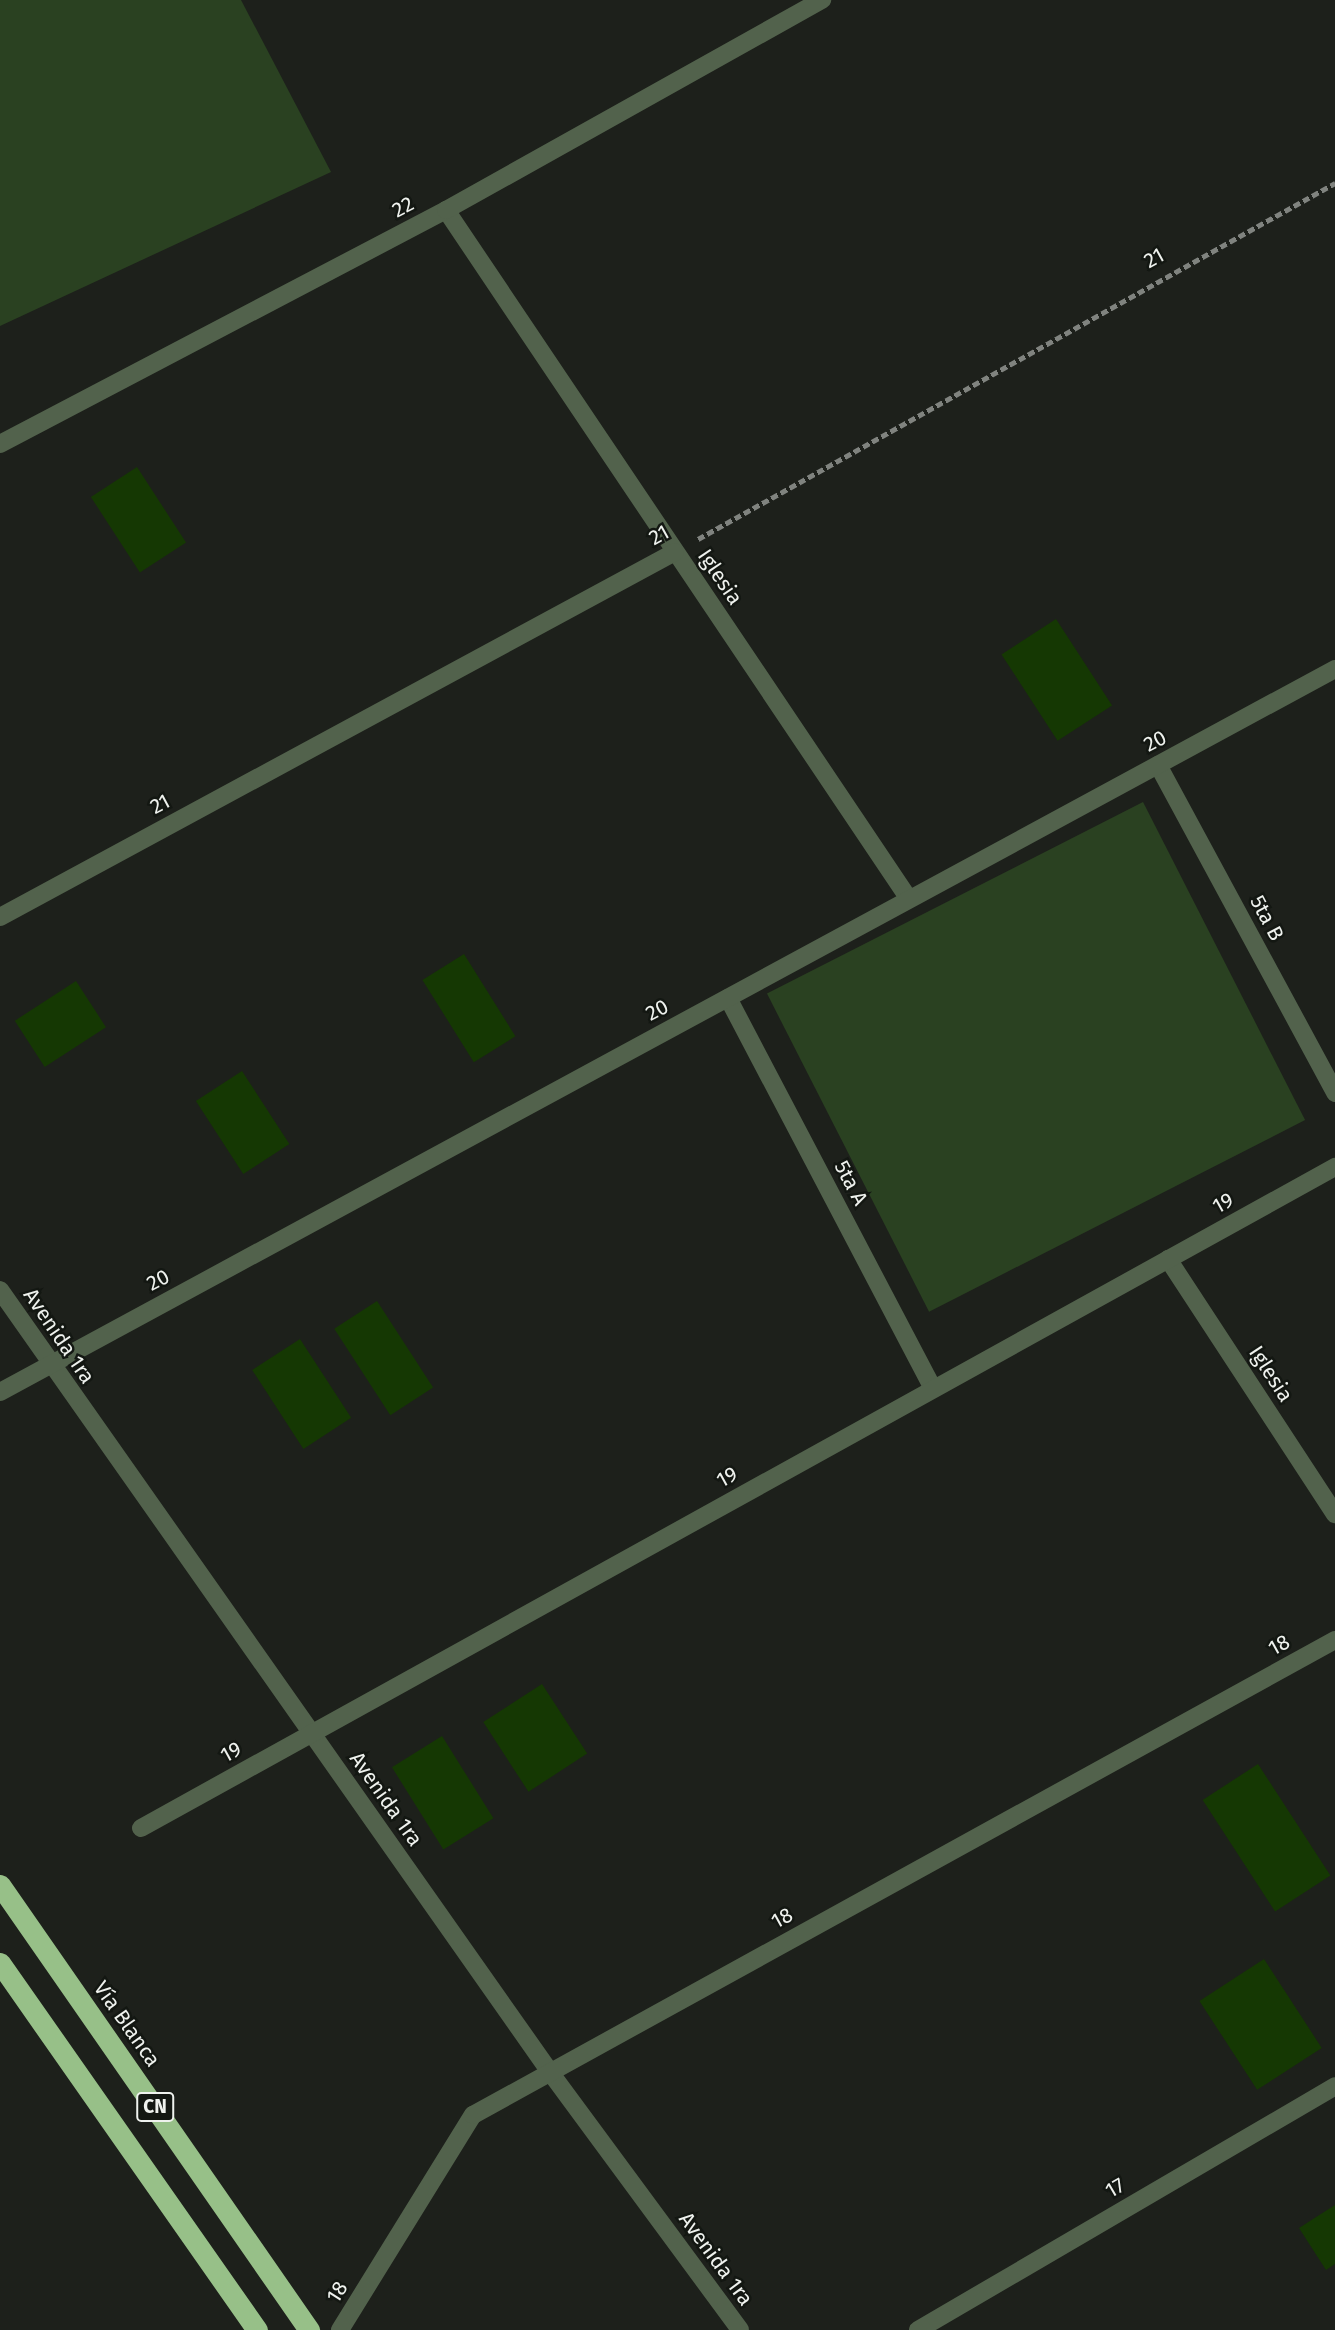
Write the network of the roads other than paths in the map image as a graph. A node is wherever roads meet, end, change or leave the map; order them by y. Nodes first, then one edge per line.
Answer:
1 (822, 0) edge
2 (446, 210) junction
3 (0, 444) edge
4 (675, 552) junction
5 (1335, 669) edge
6 (1158, 765) junction
7 (909, 900) junction
8 (0, 917) edge
9 (728, 998) junction
10 (1335, 1093) edge
11 (1335, 1167) edge
12 (1168, 1259) junction
13 (0, 1290) edge
14 (50, 1364) junction
15 (933, 1389) junction
16 (0, 1392) edge
17 (1335, 1514) edge
18 (1335, 1640) edge
19 (312, 1732) junction
20 (141, 1828) dead end
21 (0, 1885) edge
22 (0, 1963) edge
23 (550, 2072) junction
24 (1335, 2086) edge
25 (257, 2330) edge
26 (309, 2330) edge
27 (340, 2330) edge
28 (740, 2330) edge
29 (918, 2330) edge

1 - 2 street, 22
2 - 3 street, 22
2 - 4 street, Iglesia
4 - 7 street, Iglesia
4 - 8 street, 21
5 - 6 street, 20
6 - 7 street, 20
6 - 10 street, 5ta B
7 - 9 street, 20
9 - 14 street, 20
9 - 15 street, 5ta A
11 - 12 street, 19
12 - 15 street, 19
12 - 17 street, Iglesia
13 - 14 street, Avenida 1ra
14 - 16 street, 20
14 - 19 street, Avenida 1ra
15 - 19 street, 19
18 - 23 street, 18
19 - 20 street, 19
19 - 23 street, Avenida 1ra
21 - 26 highway, Vía Blanca / CN
22 - 25 highway, CN
23 - 27 street, 18
23 - 28 street, Avenida 1ra
24 - 29 street, 17

